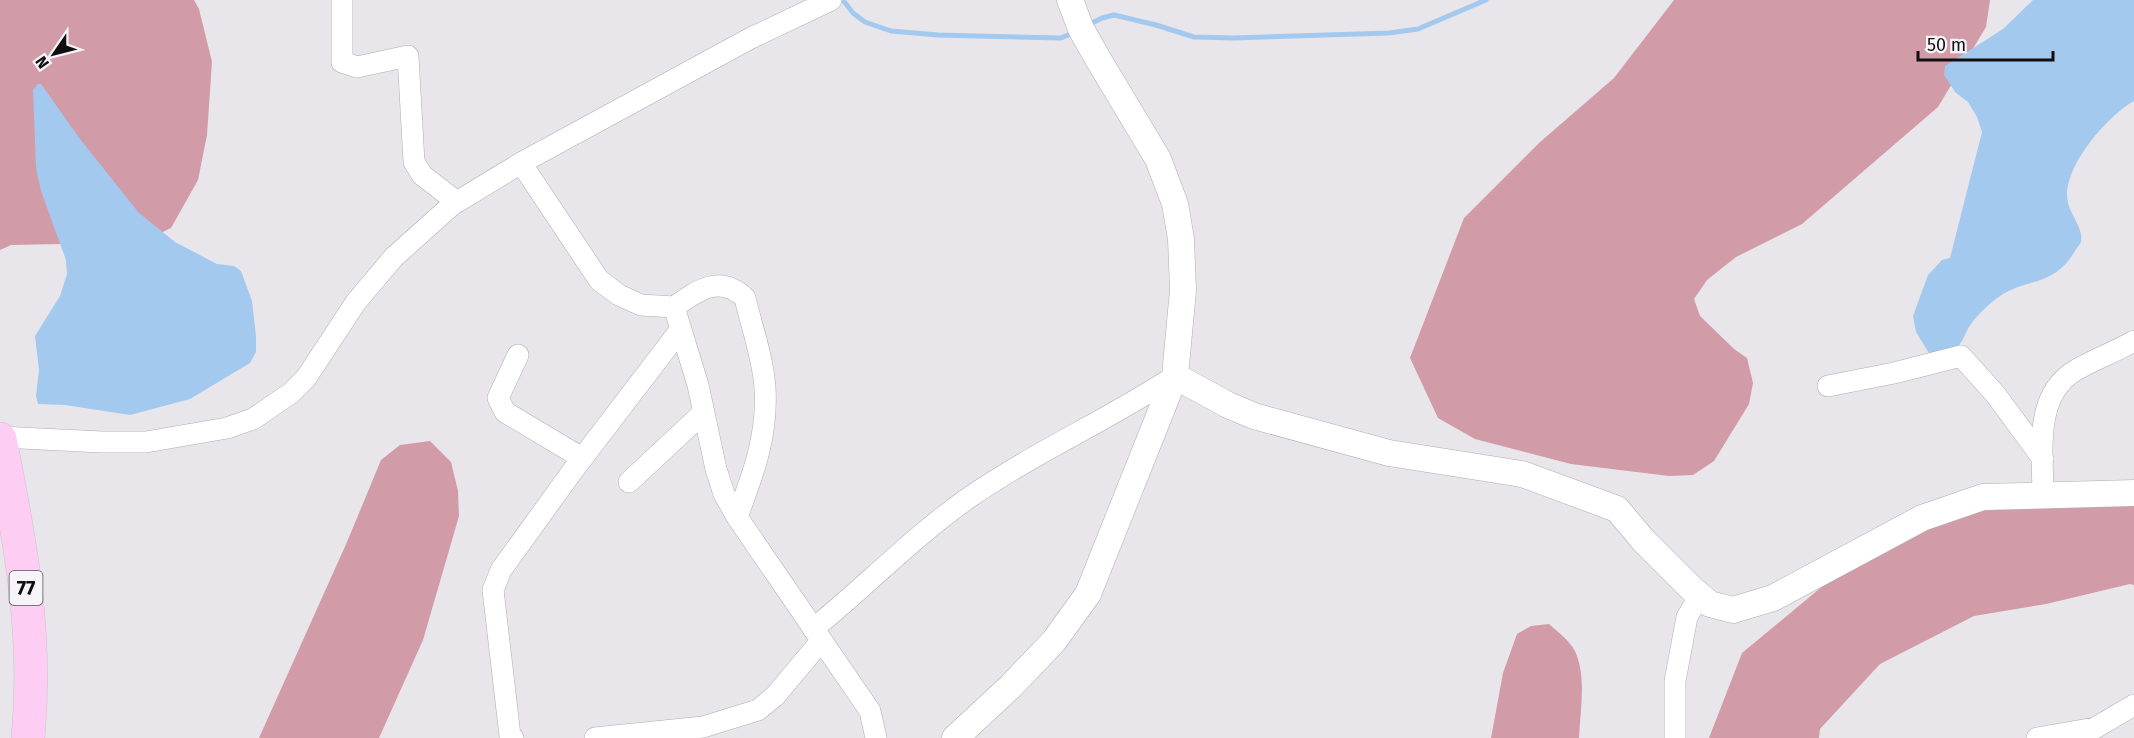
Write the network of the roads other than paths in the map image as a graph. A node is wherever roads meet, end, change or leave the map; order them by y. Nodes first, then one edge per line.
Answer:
1 (342, 0) edge
2 (831, 0) edge
3 (1070, 0) edge
4 (522, 163) junction
5 (457, 202) junction
6 (674, 307) junction
7 (681, 329) junction
8 (2134, 341) edge
9 (518, 355) dead end
10 (1175, 376) junction
11 (1828, 386) dead end
12 (704, 412) junction
13 (0, 438) edge
14 (582, 458) junction
15 (2043, 459) junction
16 (629, 482) dead end
17 (2134, 493) edge
18 (2043, 496) junction
19 (737, 517) junction
20 (1700, 596) junction
21 (817, 635) junction
22 (2134, 705) edge
23 (28, 738) edge
24 (513, 738) edge
25 (595, 738) edge
26 (876, 738) edge
27 (955, 738) edge
28 (1675, 738) edge
29 (2037, 738) edge

1 - 5 street
2 - 4 street
3 - 10 street
4 - 5 street
4 - 6 street
5 - 13 street
6 - 7 street
6 - 19 street
7 - 12 street
7 - 14 street
8 - 15 street
9 - 14 street
10 - 20 street
10 - 21 street
10 - 27 street
11 - 15 street
12 - 16 street
12 - 19 street
13 - 23 main road, 77
14 - 24 street
15 - 18 street
17 - 18 street
18 - 20 street
19 - 21 street
20 - 28 street
21 - 25 street
21 - 26 street
22 - 29 street

